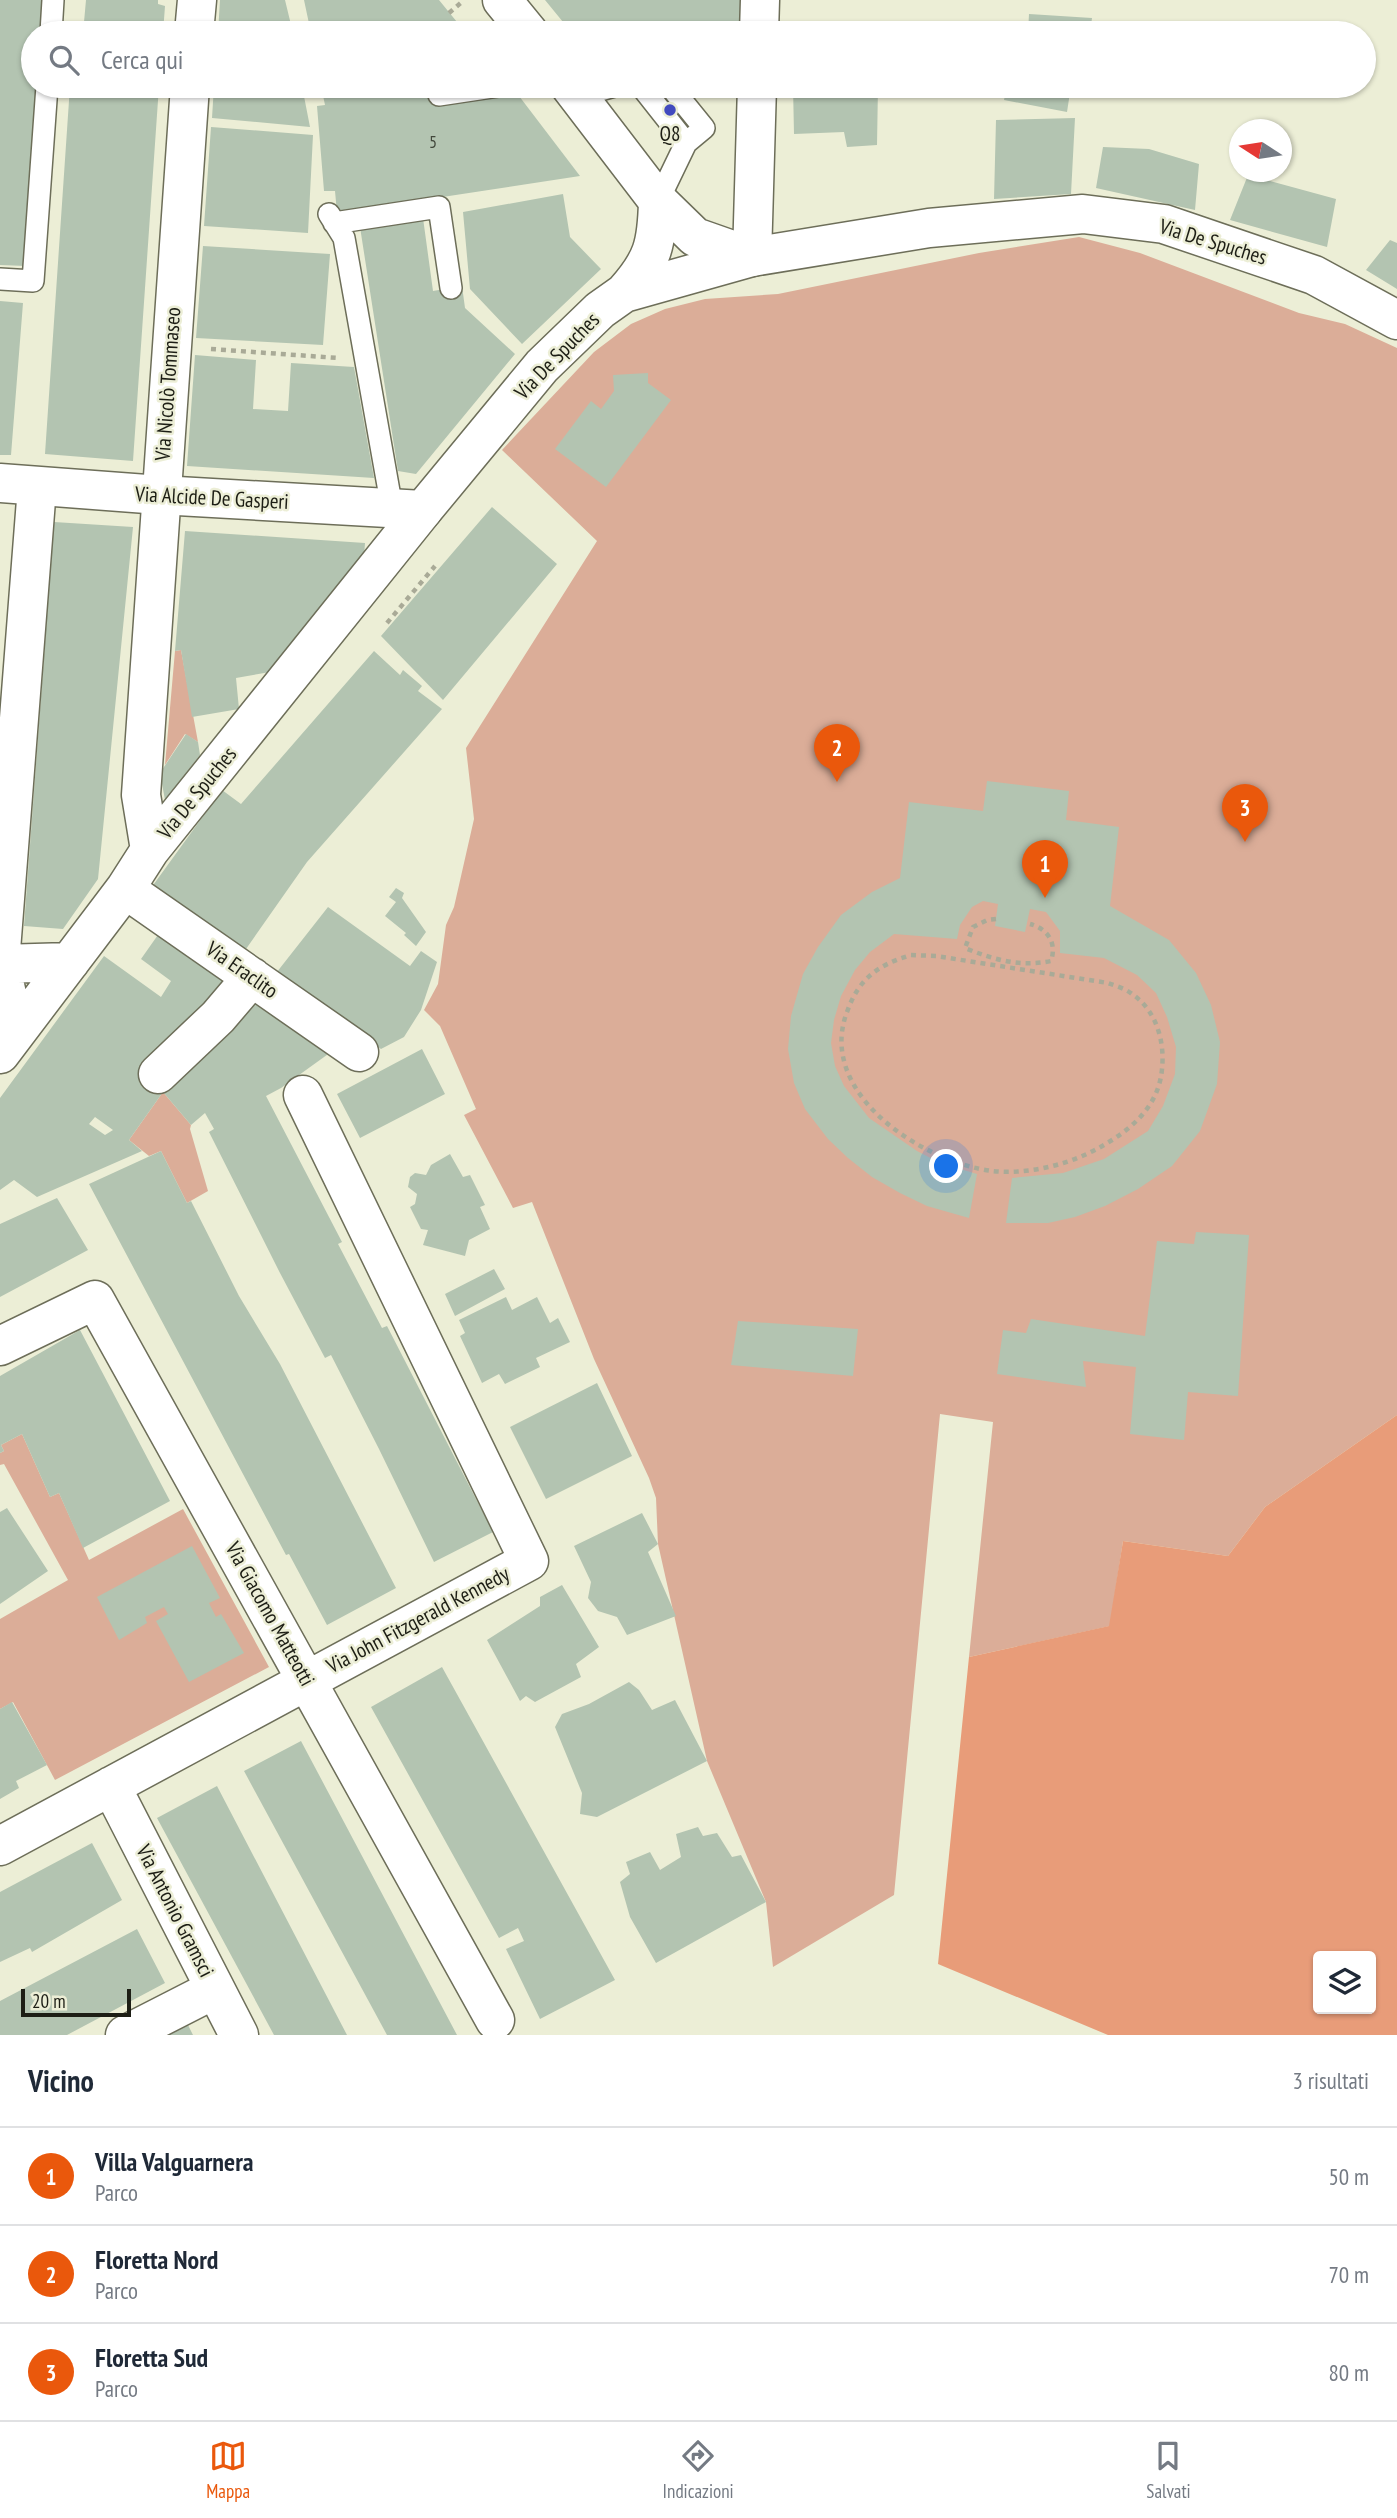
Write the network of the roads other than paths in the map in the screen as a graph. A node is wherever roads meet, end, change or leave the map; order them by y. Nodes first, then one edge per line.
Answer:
1 (54, 0) edge
2 (197, 0) edge
3 (502, 0) edge
4 (760, 0) edge
5 (52, 21) edge
6 (195, 21) edge
7 (519, 21) edge
8 (759, 21) edge
9 (46, 98) edge
10 (189, 98) edge
11 (580, 98) edge
12 (650, 98) edge
13 (680, 98) edge
14 (757, 98) edge
15 (686, 144) junction
16 (658, 201) junction
17 (752, 257) junction
18 (0, 279) edge
19 (451, 288) dead end
20 (624, 293) junction
21 (1397, 320) edge
22 (0, 484) edge
23 (37, 487) junction
24 (160, 495) junction
25 (408, 509) junction
26 (150, 850) junction
27 (125, 889) junction
28 (70, 962) junction
29 (0, 963) edge
30 (252, 977) junction
31 (8, 1043) edge
32 (359, 1052) dead end
33 (158, 1074) dead end
34 (303, 1095) dead end
35 (0, 1346) edge
36 (307, 1680) junction
37 (111, 1786) junction
38 (0, 1846) edge
39 (215, 1989) junction
40 (495, 2020) dead end
41 (125, 2035) edge
42 (239, 2035) edge

1 - 5 lane
2 - 6 street
3 - 7 street
4 - 8 street
9 - 18 lane
10 - 24 street, Via Nicolò Tommaseo
11 - 16 street
12 - 15 lane
13 - 15 lane
14 - 17 street
15 - 16 lane
16 - 17 street
16 - 20 street
17 - 20 street, Via De Spuches
17 - 21 street, Via De Spuches
19 - 25 lane
20 - 25 street, Via De Spuches
22 - 23 street, Via Alcide De Gasperi
23 - 24 street, Via Alcide De Gasperi
23 - 29 street
24 - 25 street, Via Alcide De Gasperi
24 - 26 street, Via Nicolò Tommaseo
25 - 26 street, Via De Spuches
26 - 27 street, Via De Spuches
27 - 28 street, Via De Spuches
27 - 30 street, Via Eraclito
28 - 29 street
28 - 31 street, Via De Spuches
29 - 31 street
30 - 32 street, Via Eraclito
30 - 33 street
34 - 36 street, Via John Fitzgerald Kennedy
35 - 36 street, Via Giacomo Matteotti
36 - 37 street, Via John Fitzgerald Kennedy
36 - 40 street, Via Giacomo Matteotti
37 - 38 street, Via John Fitzgerald Kennedy
37 - 39 street, Via Antonio Gramsci
39 - 41 street
39 - 42 street, Via Antonio Gramsci

